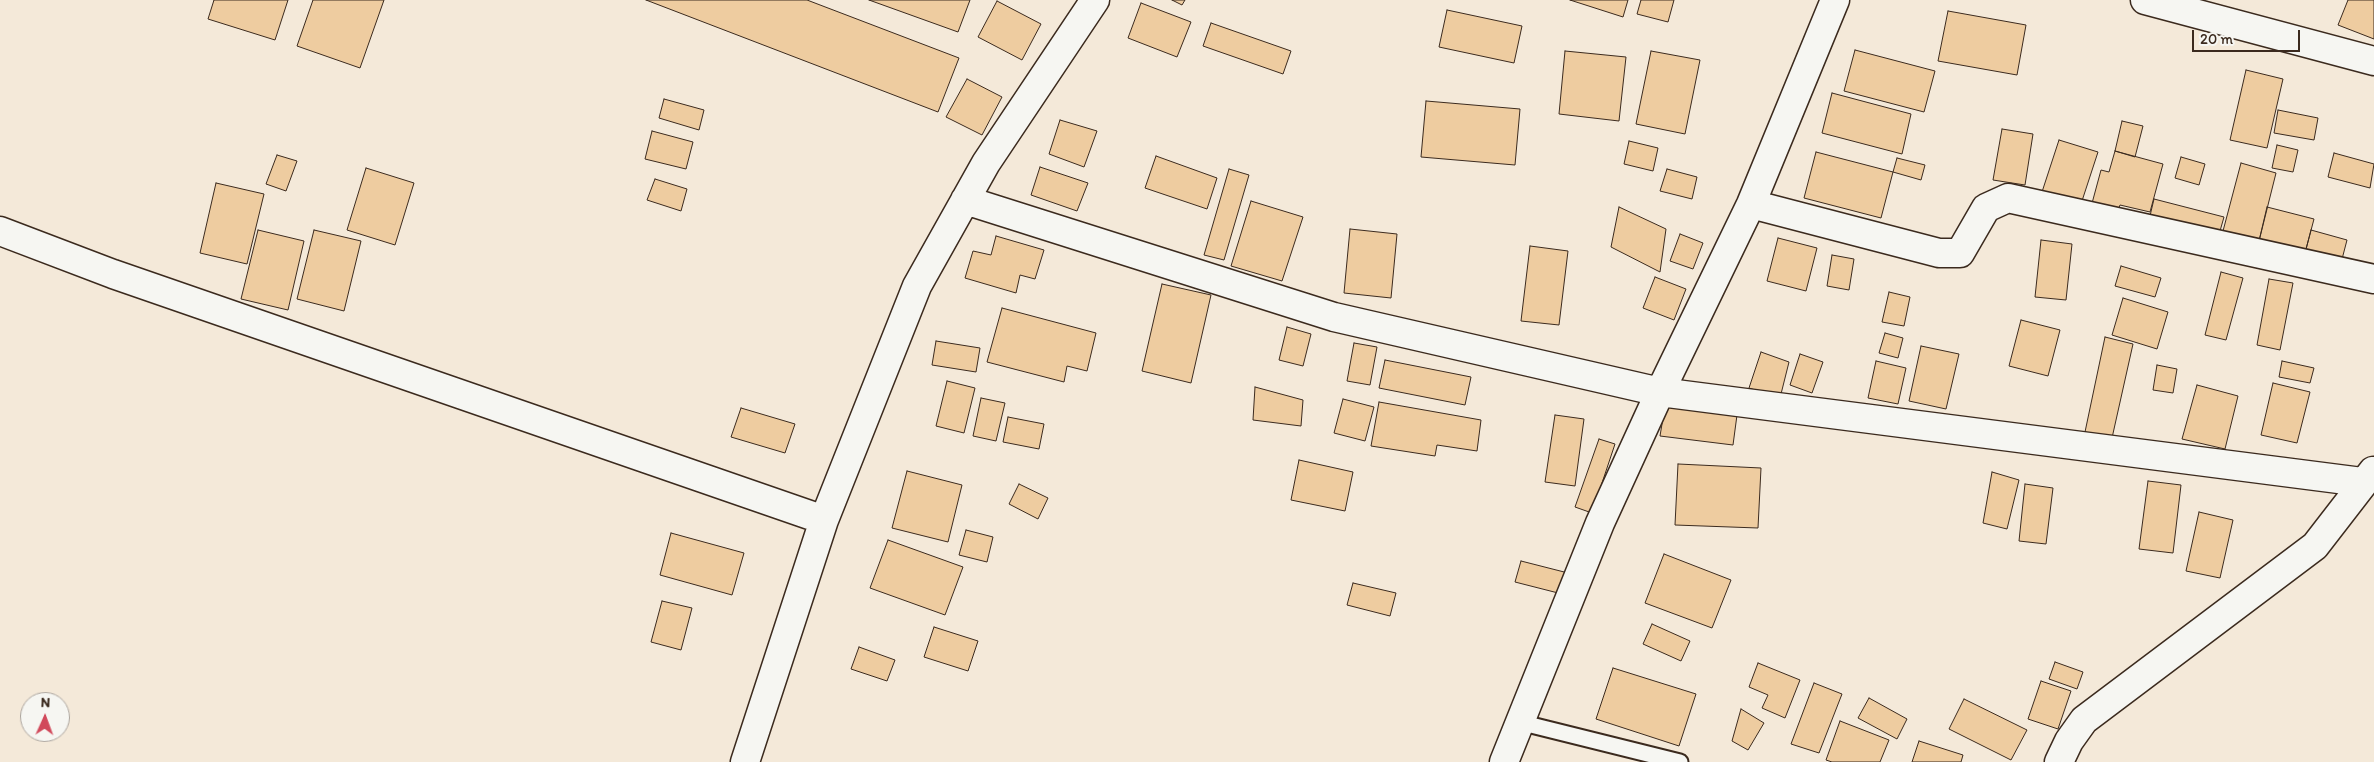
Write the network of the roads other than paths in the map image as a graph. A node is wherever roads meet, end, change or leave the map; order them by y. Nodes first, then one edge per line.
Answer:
1 (1096, 0) edge
2 (1835, 0) edge
3 (2145, 0) edge
4 (2374, 61) edge
5 (965, 200) junction
6 (1751, 204) junction
7 (0, 231) edge
8 (2374, 279) edge
9 (1660, 392) junction
10 (2368, 476) edge
11 (824, 520) junction
12 (1519, 722) junction
13 (745, 762) edge
14 (1504, 762) edge
15 (1680, 762) edge
16 (2059, 762) edge

1 - 5 street
2 - 6 street
3 - 4 street
5 - 9 street
5 - 11 street
6 - 8 street
6 - 9 street
7 - 11 street
9 - 10 street
9 - 12 street
10 - 16 street
11 - 13 street
12 - 14 street
12 - 15 lane

